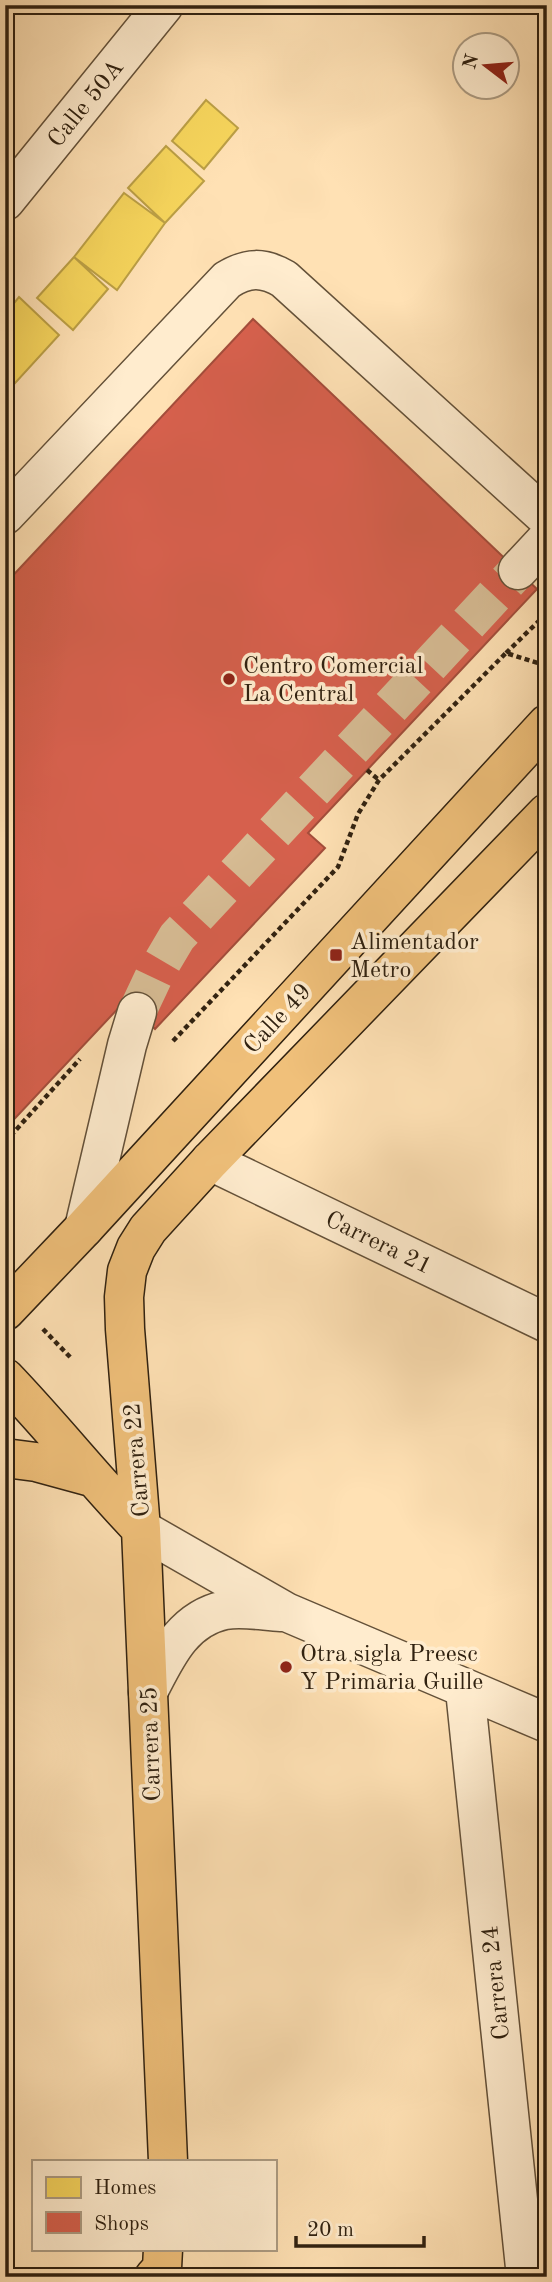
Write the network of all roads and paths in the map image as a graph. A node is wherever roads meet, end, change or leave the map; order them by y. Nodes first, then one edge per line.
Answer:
1 (164, 5) edge
2 (5, 201) edge
3 (5, 515) edge
4 (547, 518) edge
5 (547, 539) edge
6 (518, 570) tunnel mouth
7 (547, 613) edge
8 (506, 653) junction
9 (547, 666) edge
10 (539, 744) edge
11 (367, 770) dead end
12 (379, 780) junction
13 (547, 813) edge
14 (132, 1028) junction
15 (5, 1142) edge
16 (211, 1161) junction
17 (84, 1228) junction
18 (148, 1229) joint
19 (5, 1311) edge
20 (547, 1323) edge
21 (7, 1384) edge
22 (5, 1458) edge
23 (91, 1477) junction
24 (141, 1529) junction
25 (286, 1612) junction
26 (466, 1690) junction
27 (148, 1692) junction
28 (547, 1723) edge
29 (168, 2160) edge
30 (526, 2277) edge

1 - 2 street, Calle 50A
3 - 4 street
5 - 6 street
7 - 8 path
8 - 9 path
8 - 12 path
10 - 17 main road, Calle 49
11 - 12 path
12 - 14 path
13 - 16 main road, Calle 49
14 - 15 path
14 - 17 street
16 - 18 main road, Calle 49
16 - 20 street, Carrera 21
17 - 19 main road, Calle 49
18 - 24 main road, Carrera 22
21 - 23 main road
22 - 23 main road
23 - 24 main road
24 - 25 street, Carrera 22
24 - 27 main road, Carrera 25
25 - 26 street, Carrera 22
25 - 27 street, Carrera 22
26 - 28 street, Carrera 22
26 - 30 street, Carrera 24
27 - 29 main road, Carrera 25

